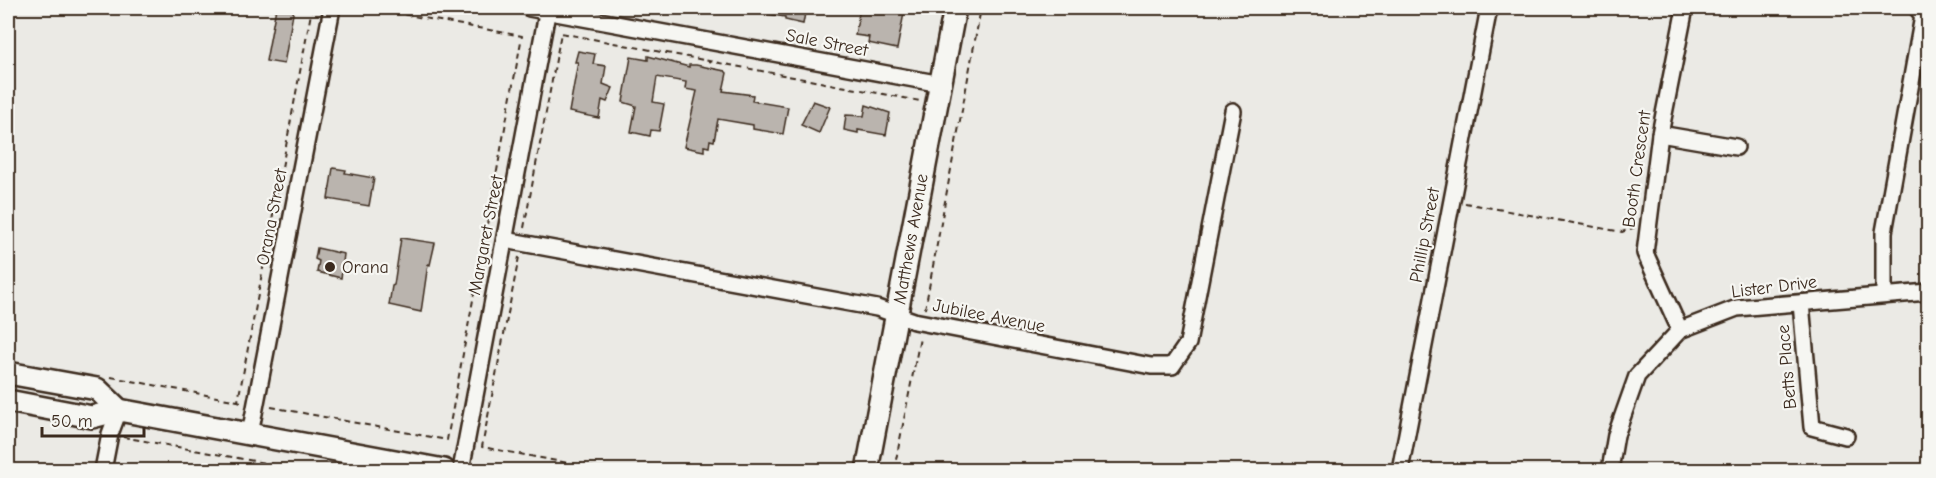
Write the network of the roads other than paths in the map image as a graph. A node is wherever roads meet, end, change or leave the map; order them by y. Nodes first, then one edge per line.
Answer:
1 (332, 8) edge
2 (529, 8) edge
3 (955, 8) edge
4 (1489, 8) edge
5 (1685, 8) edge
6 (1917, 8) edge
7 (548, 9) edge
8 (940, 84) junction
9 (1233, 111) dead end
10 (1660, 134) junction
11 (1736, 147) dead end
12 (505, 240) junction
13 (1929, 292) edge
14 (1884, 295) junction
15 (1801, 303) junction
16 (897, 315) junction
17 (1680, 330) junction
18 (8, 373) edge
19 (8, 401) edge
20 (119, 410) junction
21 (250, 434) junction
22 (1846, 436) dead end
23 (103, 471) edge
24 (444, 471) edge
25 (461, 471) edge
26 (867, 471) edge
27 (1400, 471) edge
28 (1610, 471) edge

1 - 21 street, Orana Street
2 - 7 street, Sale Street
3 - 8 street, Matthews Avenue
4 - 27 street, Phillip Street
5 - 10 street, Booth Crescent
6 - 14 street
7 - 8 street, Sale Street
7 - 12 street, Margaret Street
8 - 16 street, Matthews Avenue
9 - 16 street, Jubilee Avenue
10 - 11 street
10 - 17 street, Booth Crescent
12 - 16 street, Jubilee Avenue
12 - 25 street, Margaret Street
13 - 14 street, Lister Drive
14 - 15 street, Lister Drive
15 - 17 street, Lister Drive
15 - 22 street, Betts Place
16 - 26 street, Matthews Avenue
17 - 28 street, Lister Drive
18 - 20 street
19 - 20 street
20 - 21 street
20 - 23 street
21 - 24 street

